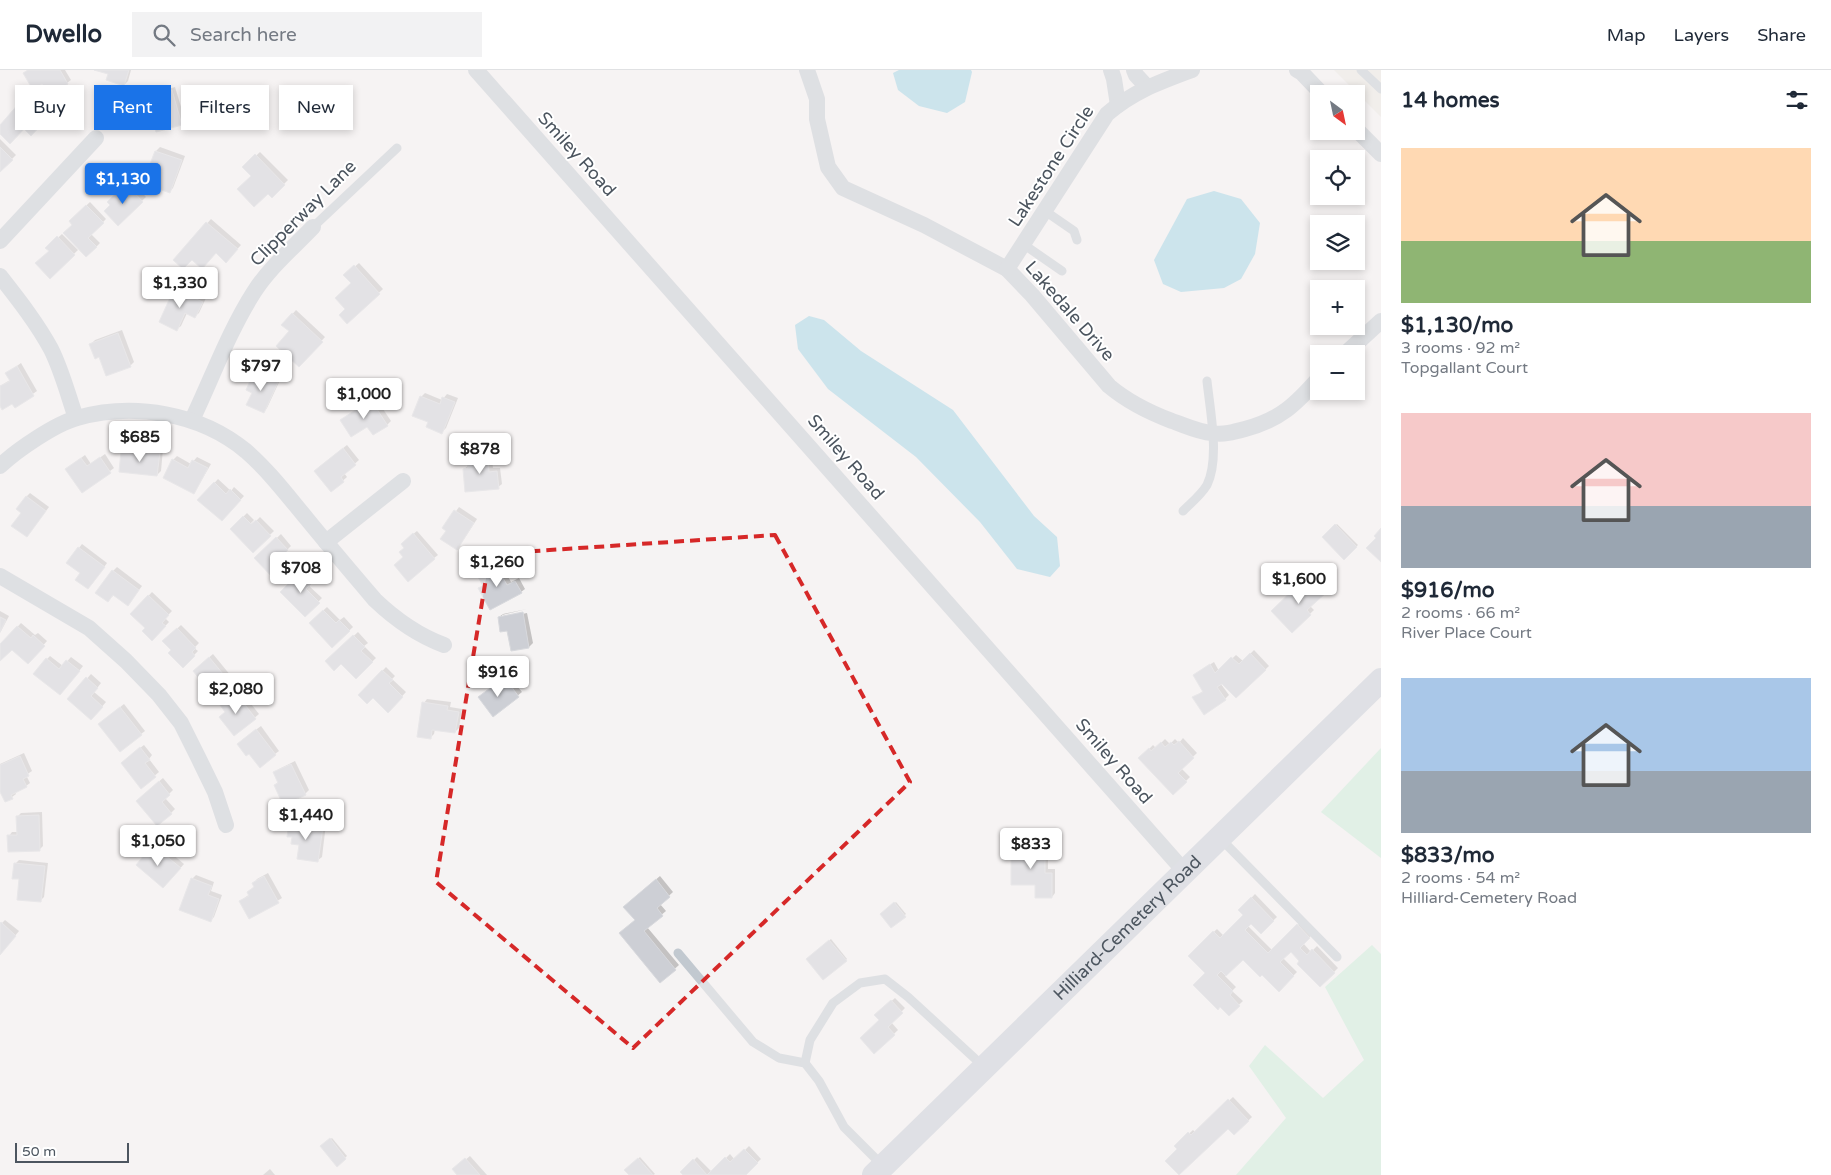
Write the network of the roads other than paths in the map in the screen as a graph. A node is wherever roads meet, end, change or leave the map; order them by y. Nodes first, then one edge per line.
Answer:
1 (476, 70) edge
2 (807, 70) edge
3 (1111, 70) edge
4 (1134, 70) edge
5 (1192, 70) edge
6 (1297, 70) edge
7 (1360, 70) edge
8 (1313, 85) edge
9 (1147, 87) junction
10 (1381, 89) edge
11 (1118, 105) junction
12 (96, 138) dead end
13 (1365, 138) edge
14 (397, 148) dead end
15 (1381, 154) edge
16 (1045, 211) junction
17 (314, 227) joint
18 (1077, 240) dead end
19 (0, 241) edge
20 (1023, 244) junction
21 (1007, 269) junction
22 (1062, 271) dead end
23 (0, 276) edge
24 (1381, 321) edge
25 (1355, 345) edge
26 (1207, 382) dead end
27 (1310, 388) edge
28 (76, 418) junction
29 (192, 420) junction
30 (1213, 434) junction
31 (0, 466) edge
32 (403, 481) dead end
33 (1183, 511) dead end
34 (326, 542) junction
35 (0, 576) edge
36 (444, 644) dead end
37 (1381, 680) edge
38 (226, 825) dead end
39 (1220, 838) junction
40 (1185, 872) junction
41 (678, 953) dead end
42 (1337, 957) dead end
43 (804, 1063) junction
44 (985, 1067) junction
45 (879, 1171) edge

1 - 40 street, Smiley Road
2 - 21 street, Lakedale Drive
3 - 11 street
4 - 9 street
5 - 9 street, Lakestone Circle
6 - 8 street
7 - 10 lane
9 - 11 street, Lakestone Circle
11 - 16 street, Lakestone Circle
12 - 19 street
13 - 15 street
14 - 17 lane, Clipperway Lane
16 - 18 lane
16 - 20 street, Lakestone Circle
17 - 29 street, Clipperway Lane
20 - 21 street, Lakestone Circle
20 - 22 lane
21 - 30 street, Lakedale Drive
23 - 28 street
24 - 25 street
26 - 30 lane
27 - 30 street, Lakedale Drive
28 - 29 street
28 - 31 street
29 - 34 street
30 - 33 lane
32 - 34 street
34 - 36 street
35 - 38 street
37 - 39 main road, Hilliard-Cemetery Road
39 - 40 main road, Hilliard-Cemetery Road
39 - 42 lane
40 - 44 main road, Hilliard-Cemetery Road
41 - 43 lane
43 - 44 lane
43 - 45 lane
44 - 45 main road, Hilliard-Cemetery Road

